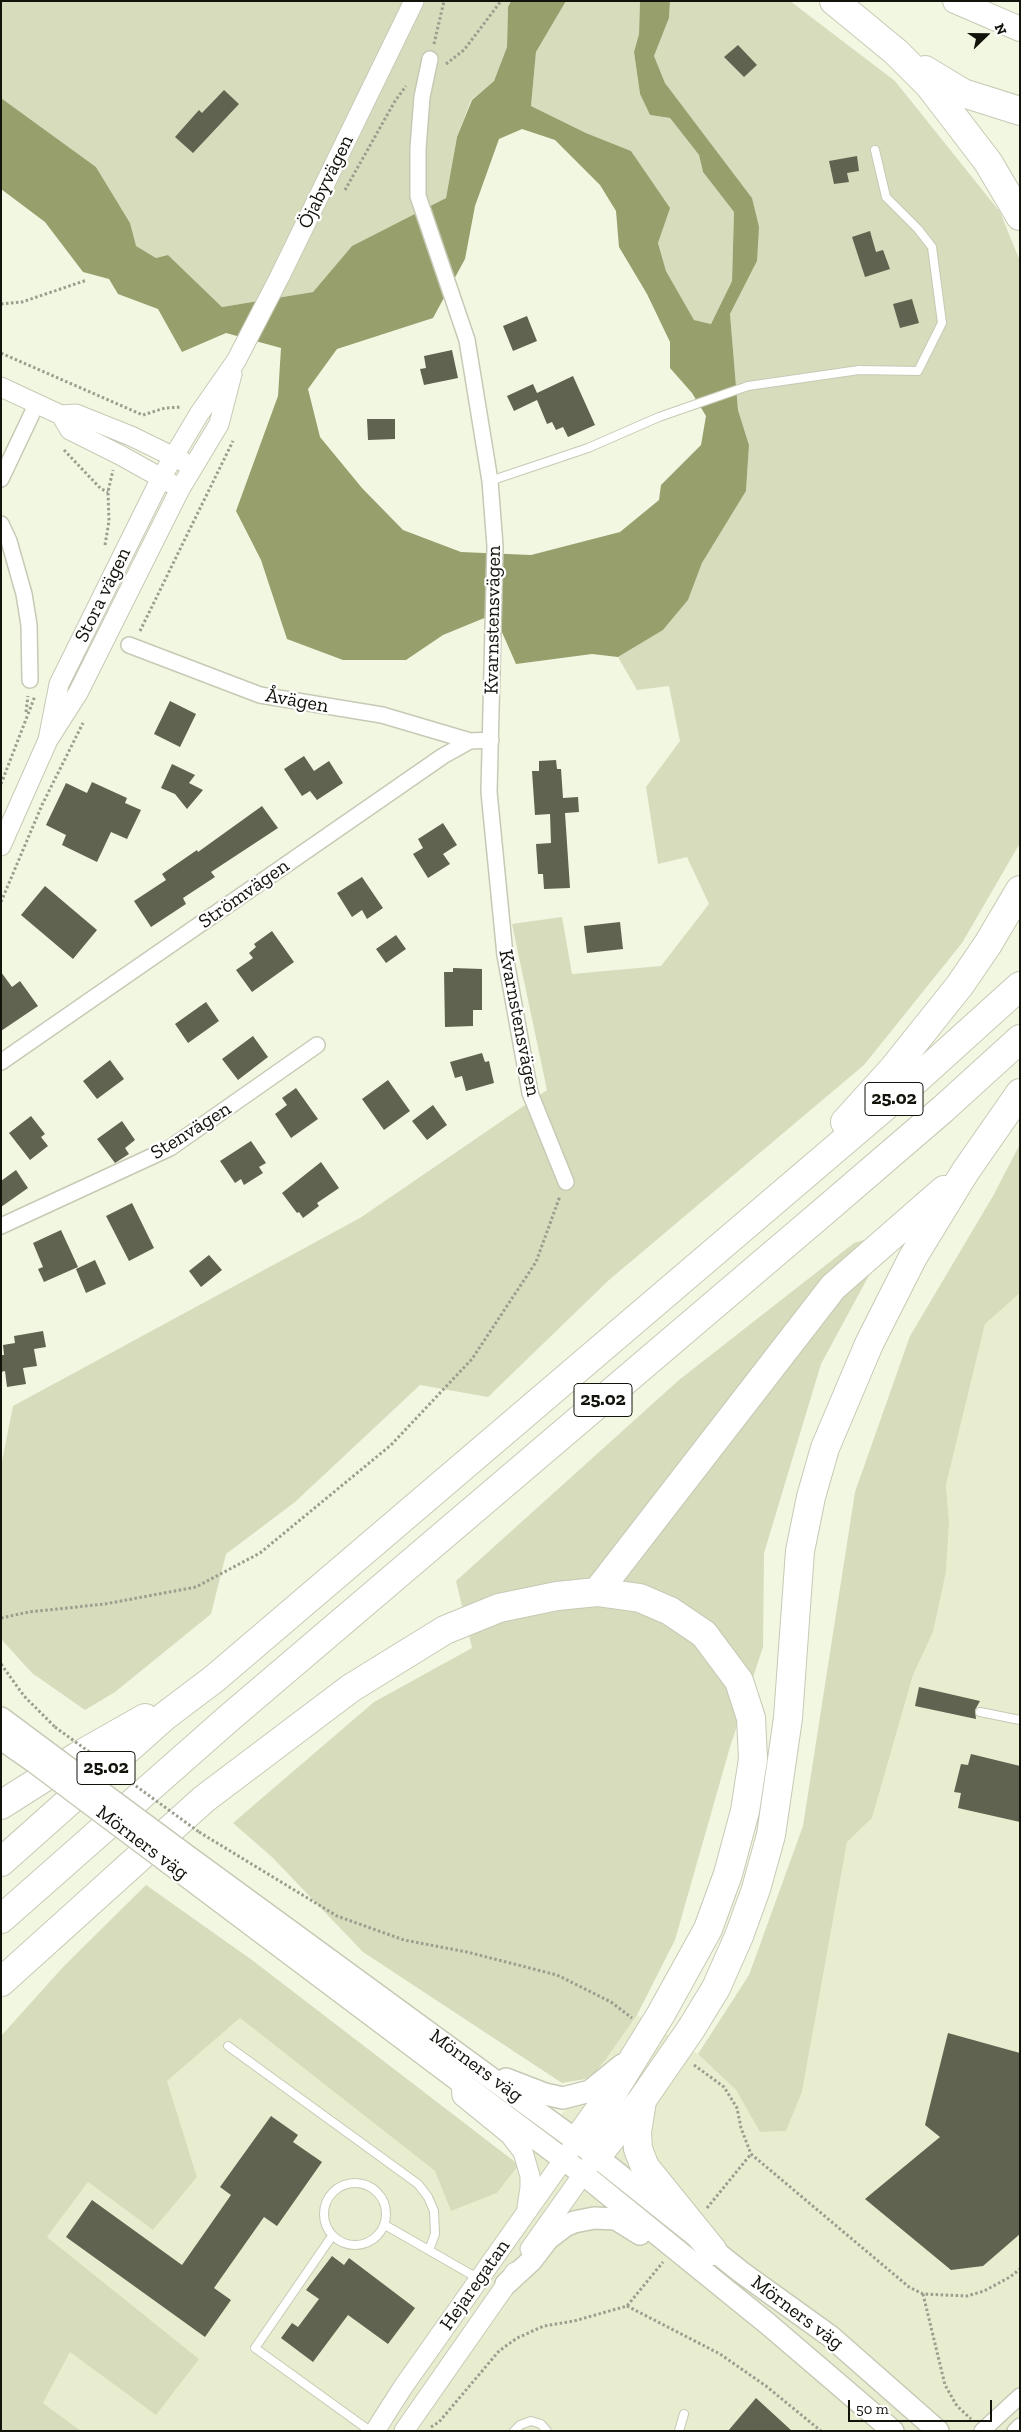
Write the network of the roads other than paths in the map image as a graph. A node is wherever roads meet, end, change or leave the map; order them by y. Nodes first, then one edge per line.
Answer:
1 (414, 1) edge
2 (834, 1) edge
3 (955, 1) edge
4 (1020, 29) edge
5 (896, 52) junction
6 (430, 59) road end
7 (1020, 111) edge
8 (876, 150) dead end
9 (1020, 216) edge
10 (236, 361) junction
11 (1, 387) edge
12 (37, 403) junction
13 (61, 415) junction
14 (174, 456) junction
15 (193, 467) junction
16 (161, 478) junction
17 (1, 479) edge
18 (490, 481) junction
19 (180, 489) junction
20 (1, 524) edge
21 (129, 645) road end
22 (33, 687) road end
23 (48, 740) junction
24 (491, 740) junction
25 (470, 741) junction
26 (1, 846) edge
27 (1020, 890) edge
28 (1020, 986) edge
29 (1020, 1040) edge
30 (317, 1045) dead end
31 (1, 1062) edge
32 (1020, 1093) edge
33 (965, 1172) junction
34 (566, 1182) road end
35 (766, 1209) junction
36 (1, 1226) edge
37 (597, 1592) junction
38 (214, 1679) junction
39 (980, 1712) dead end
40 (1, 1718) edge
41 (1020, 1720) edge
42 (1, 1739) edge
43 (38, 1756) junction
44 (1, 1805) edge
45 (174, 1857) junction
46 (1, 1862) edge
47 (1, 1919) edge
48 (1, 1982) edge
49 (639, 2034) junction
50 (228, 2046) dead end
51 (476, 2066) junction
52 (461, 2082) junction
53 (642, 2100) junction
54 (580, 2158) junction
55 (525, 2213) junction
56 (385, 2225) junction
57 (332, 2236) junction
58 (429, 2250) junction
59 (703, 2256) junction
60 (479, 2279) junction
61 (506, 2284) junction
62 (1020, 2396) edge
63 (684, 2414) dead end
64 (1020, 2426) edge
65 (982, 2430) edge
66 (370, 2431) edge
67 (375, 2431) edge
68 (404, 2431) edge
69 (514, 2431) edge
70 (547, 2431) edge
71 (679, 2431) edge
72 (893, 2431) edge
73 (938, 2431) edge
74 (1015, 2431) edge

1 - 10 street, Öjabyvägen
2 - 5 highway
3 - 4 main road
5 - 7 highway
5 - 9 highway
6 - 18 street, Kvarnstensvägen
8 - 18 lane
10 - 14 street, Öjabyvägen
10 - 15 street, Öjabyvägen
11 - 12 street
12 - 13 street
12 - 17 street
13 - 14 street
13 - 16 street
14 - 15 street
14 - 16 street, Stora vägen
15 - 19 street, Stora vägen
16 - 19 street
16 - 23 street, Stora vägen
18 - 24 street, Kvarnstensvägen
19 - 23 street, Stora vägen
20 - 22 street
21 - 25 street, Åvägen
23 - 26 street, Stora vägen
24 - 25 street, Strömvägen
24 - 34 street, Kvarnstensvägen
25 - 31 street, Strömvägen
27 - 35 highway
28 - 35 highway, 25.02
29 - 47 highway, 25.02
30 - 36 street, Stenvägen
32 - 33 highway
33 - 37 highway
33 - 53 highway
35 - 38 highway, 25.02
37 - 48 highway
37 - 49 highway
38 - 44 highway
38 - 46 highway, 25.02
39 - 41 lane
40 - 43 main road, Mörners väg
42 - 43 main road, Mörners väg
43 - 45 main road, Mörners väg, bridge
45 - 51 main road, Mörners väg
45 - 52 main road, Mörners väg
49 - 51 main road
49 - 54 highway
50 - 58 lane
51 - 54 main road, Mörners väg
52 - 54 main road, Mörners väg
52 - 55 street
53 - 54 highway
53 - 59 highway
54 - 55 street, Hejaregatan
54 - 59 main road, Mörners väg
54 - 61 street, Hejaregatan
55 - 60 street, Hejaregatan
56 - 57 lane
56 - 57 lane
56 - 58 lane
57 - 66 lane
58 - 60 lane
59 - 61 main road
59 - 72 main road, Mörners väg
59 - 73 main road, Mörners väg
60 - 67 street, Hejaregatan
61 - 68 street, Hejaregatan
62 - 65 street
63 - 71 lane
64 - 74 street
69 - 70 lane

